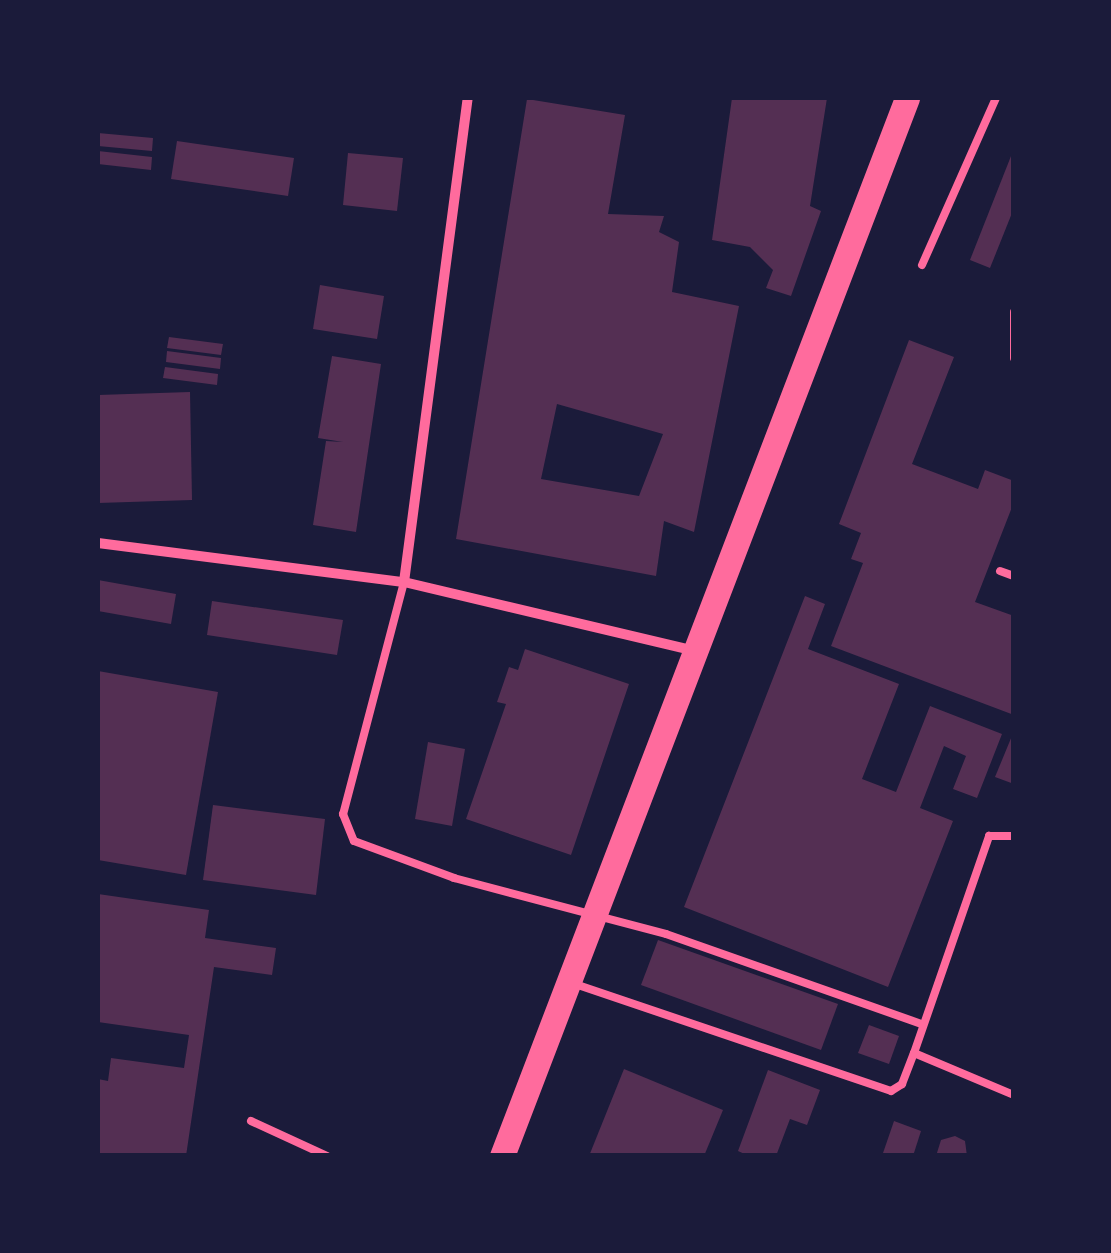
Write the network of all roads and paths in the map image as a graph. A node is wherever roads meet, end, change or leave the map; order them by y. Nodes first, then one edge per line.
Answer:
1 (468, 98) edge
2 (907, 98) edge
3 (996, 98) edge
4 (922, 265) dead end
5 (1014, 312) edge
6 (1014, 358) edge
7 (98, 543) edge
8 (1000, 571) dead end
9 (1014, 576) edge
10 (404, 582) junction
11 (697, 652) junction
12 (1014, 836) edge
13 (590, 917) junction
14 (568, 981) junction
15 (920, 1024) junction
16 (914, 1053) junction
17 (1014, 1096) edge
18 (251, 1121) dead end
19 (327, 1156) edge
20 (502, 1156) edge

1 - 10 street
2 - 11 main road
3 - 4 lane
5 - 6 lane
7 - 10 street
8 - 9 lane
10 - 11 street
10 - 13 lane
11 - 13 main road
12 - 15 lane
13 - 14 main road
13 - 15 lane
14 - 16 lane
14 - 20 main road
15 - 16 lane
16 - 17 lane
18 - 19 lane

